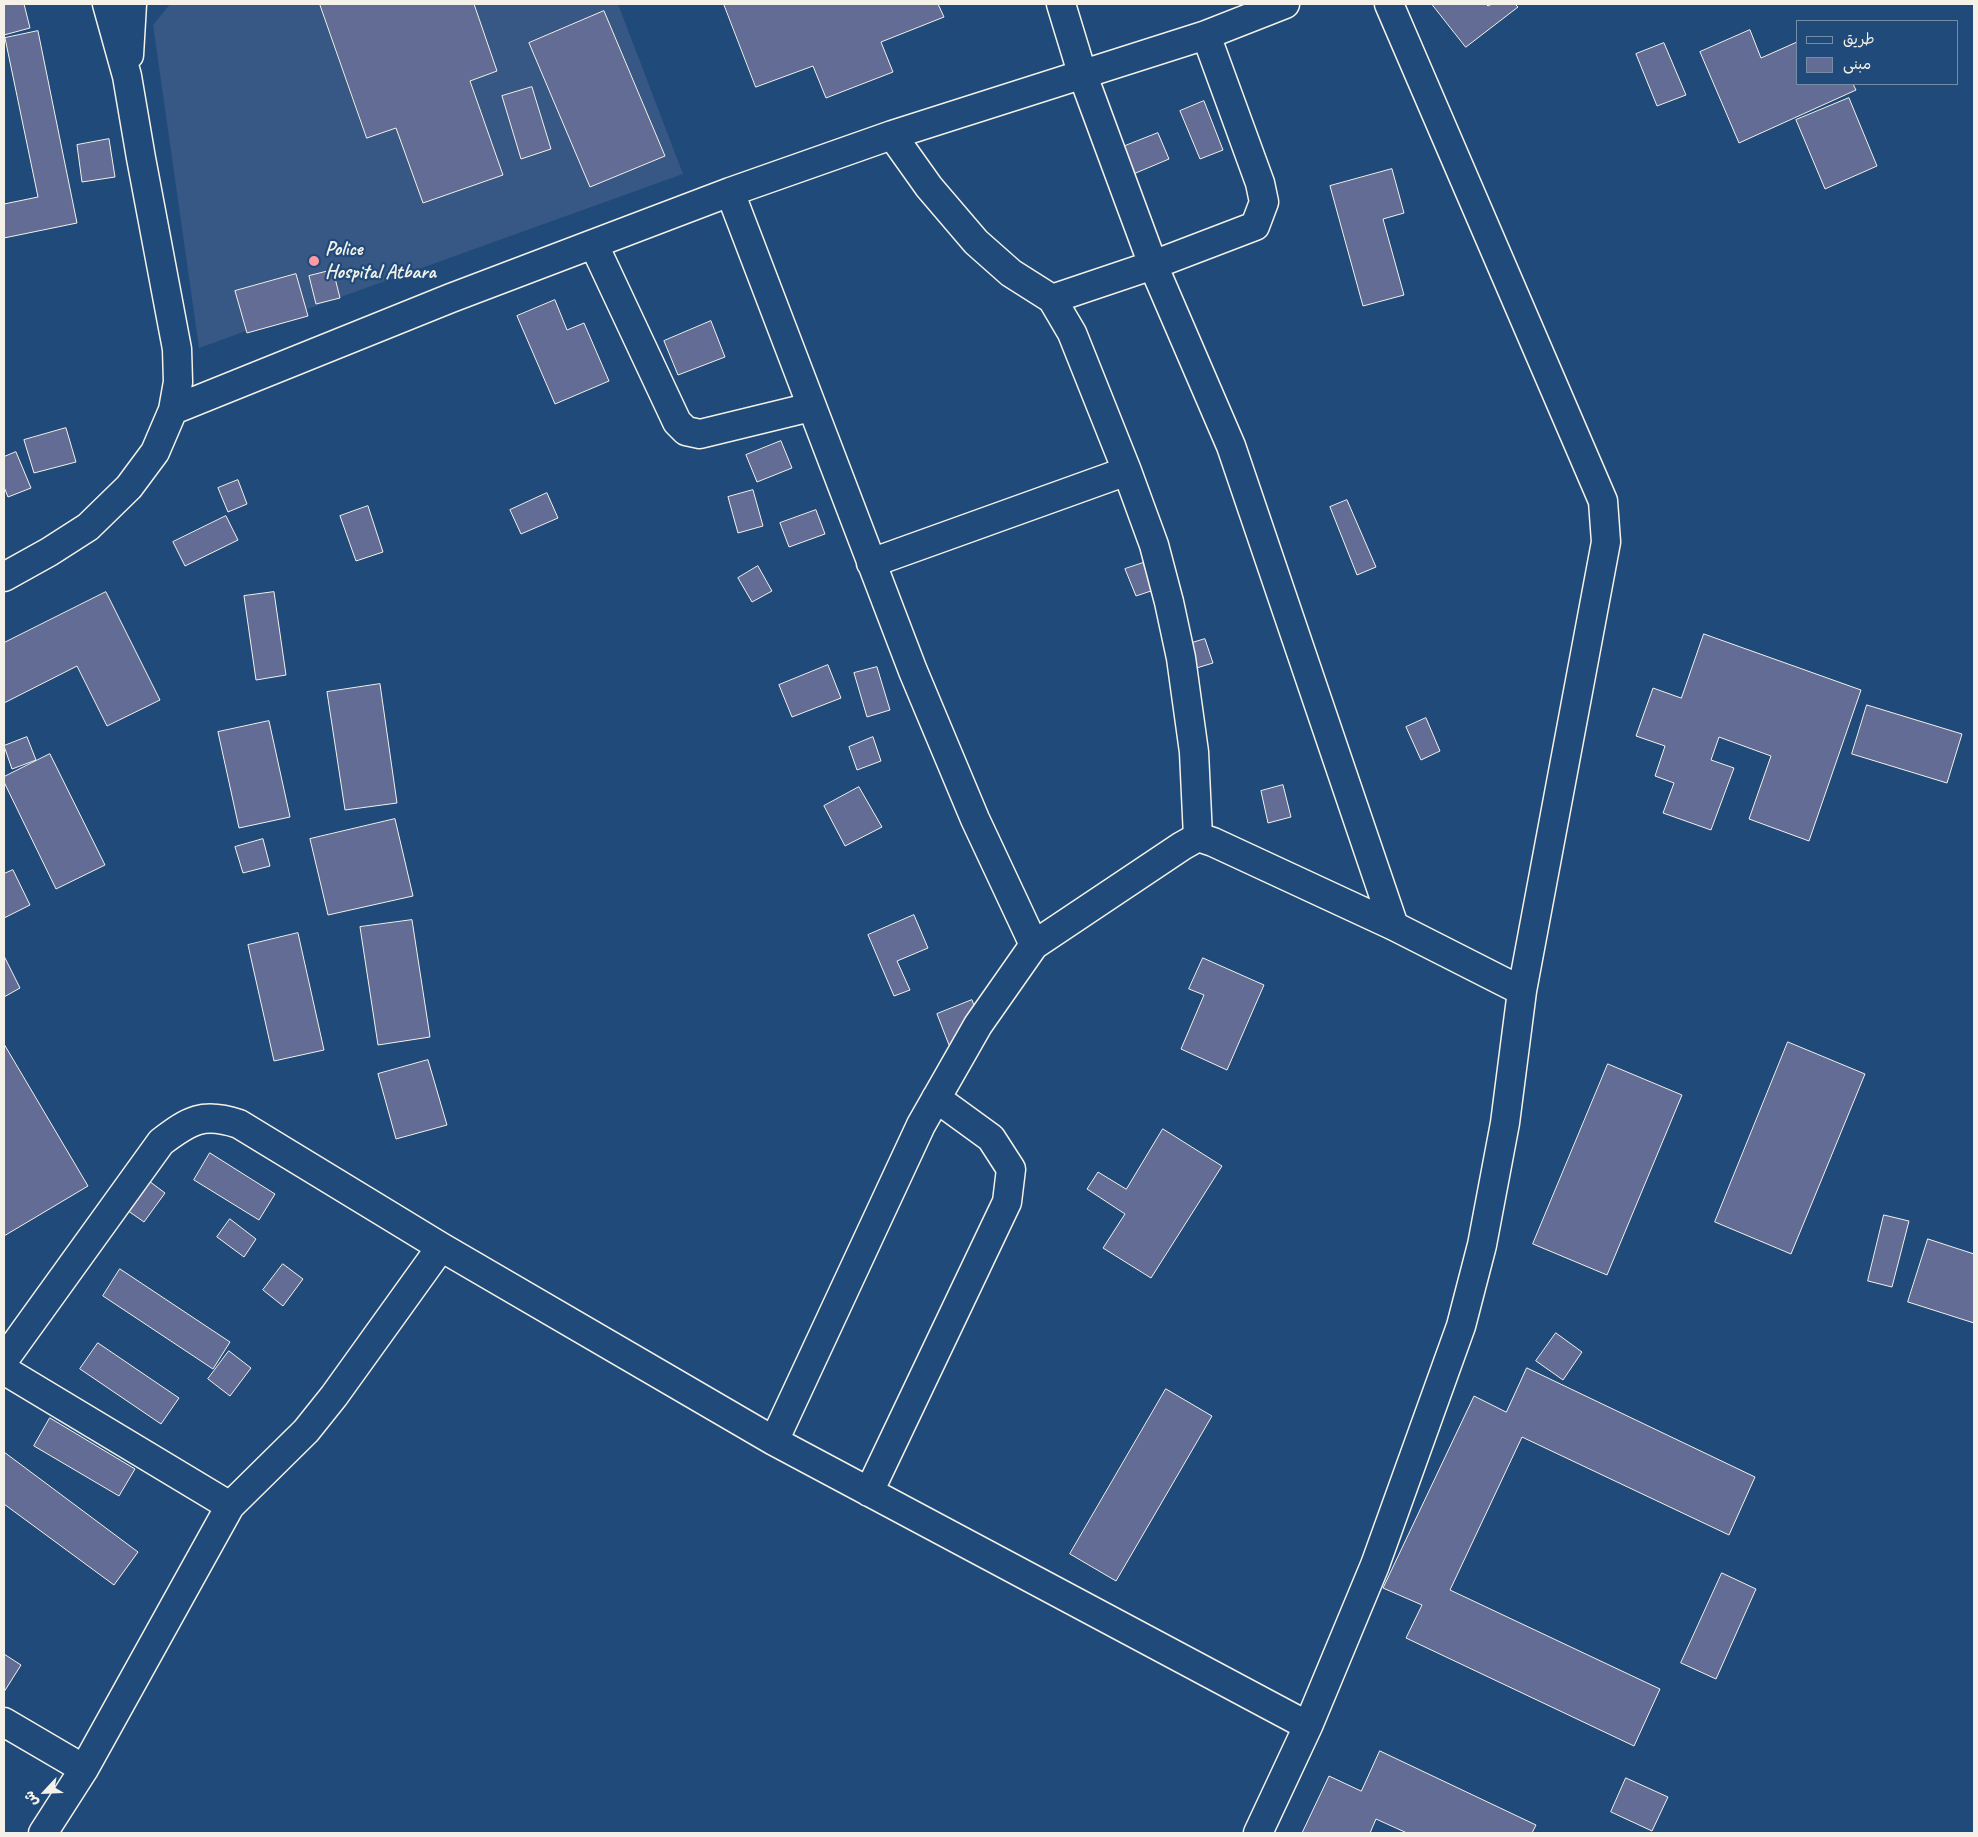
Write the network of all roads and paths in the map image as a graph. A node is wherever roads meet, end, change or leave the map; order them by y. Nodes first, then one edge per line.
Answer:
1 (107, 4) edge
2 (132, 4) edge
3 (1061, 4) edge
4 (1285, 4) edge
5 (1389, 4) edge
6 (1206, 35) junction
7 (1082, 73) junction
8 (127, 76) junction
9 (892, 135) junction
10 (730, 192) junction
11 (594, 245) junction
12 (1154, 265) junction
13 (1052, 299) junction
14 (811, 407) junction
15 (173, 410) junction
16 (1127, 470) junction
17 (871, 564) junction
18 (4, 577) edge
19 (1198, 837) junction
20 (1394, 926) junction
21 (1034, 945) junction
22 (1522, 991) junction
23 (936, 1098) junction
24 (441, 1248) junction
25 (4, 1360) edge
26 (4, 1370) edge
27 (774, 1441) junction
28 (869, 1492) junction
29 (230, 1506) junction
30 (4, 1722) edge
31 (1308, 1726) junction
32 (84, 1769) junction
33 (43, 1833) edge
34 (1258, 1833) edge

1 - 8 street
2 - 8 street
3 - 7 street
4 - 6 street
5 - 22 street
6 - 7 street
6 - 12 street
7 - 9 street
7 - 12 street
8 - 15 street
9 - 10 street
9 - 13 street
10 - 11 street
10 - 14 street
11 - 14 street
11 - 15 street
12 - 13 street
12 - 20 street
13 - 16 street
14 - 17 street
15 - 18 street
16 - 17 street
16 - 19 street
17 - 21 street
19 - 20 street
19 - 21 street
20 - 22 street
21 - 23 street
22 - 31 street
23 - 27 street
23 - 28 street
24 - 25 street
24 - 27 street
24 - 29 street
26 - 29 street
27 - 28 street
28 - 31 street
29 - 32 street
30 - 32 street
31 - 34 street
32 - 33 street

